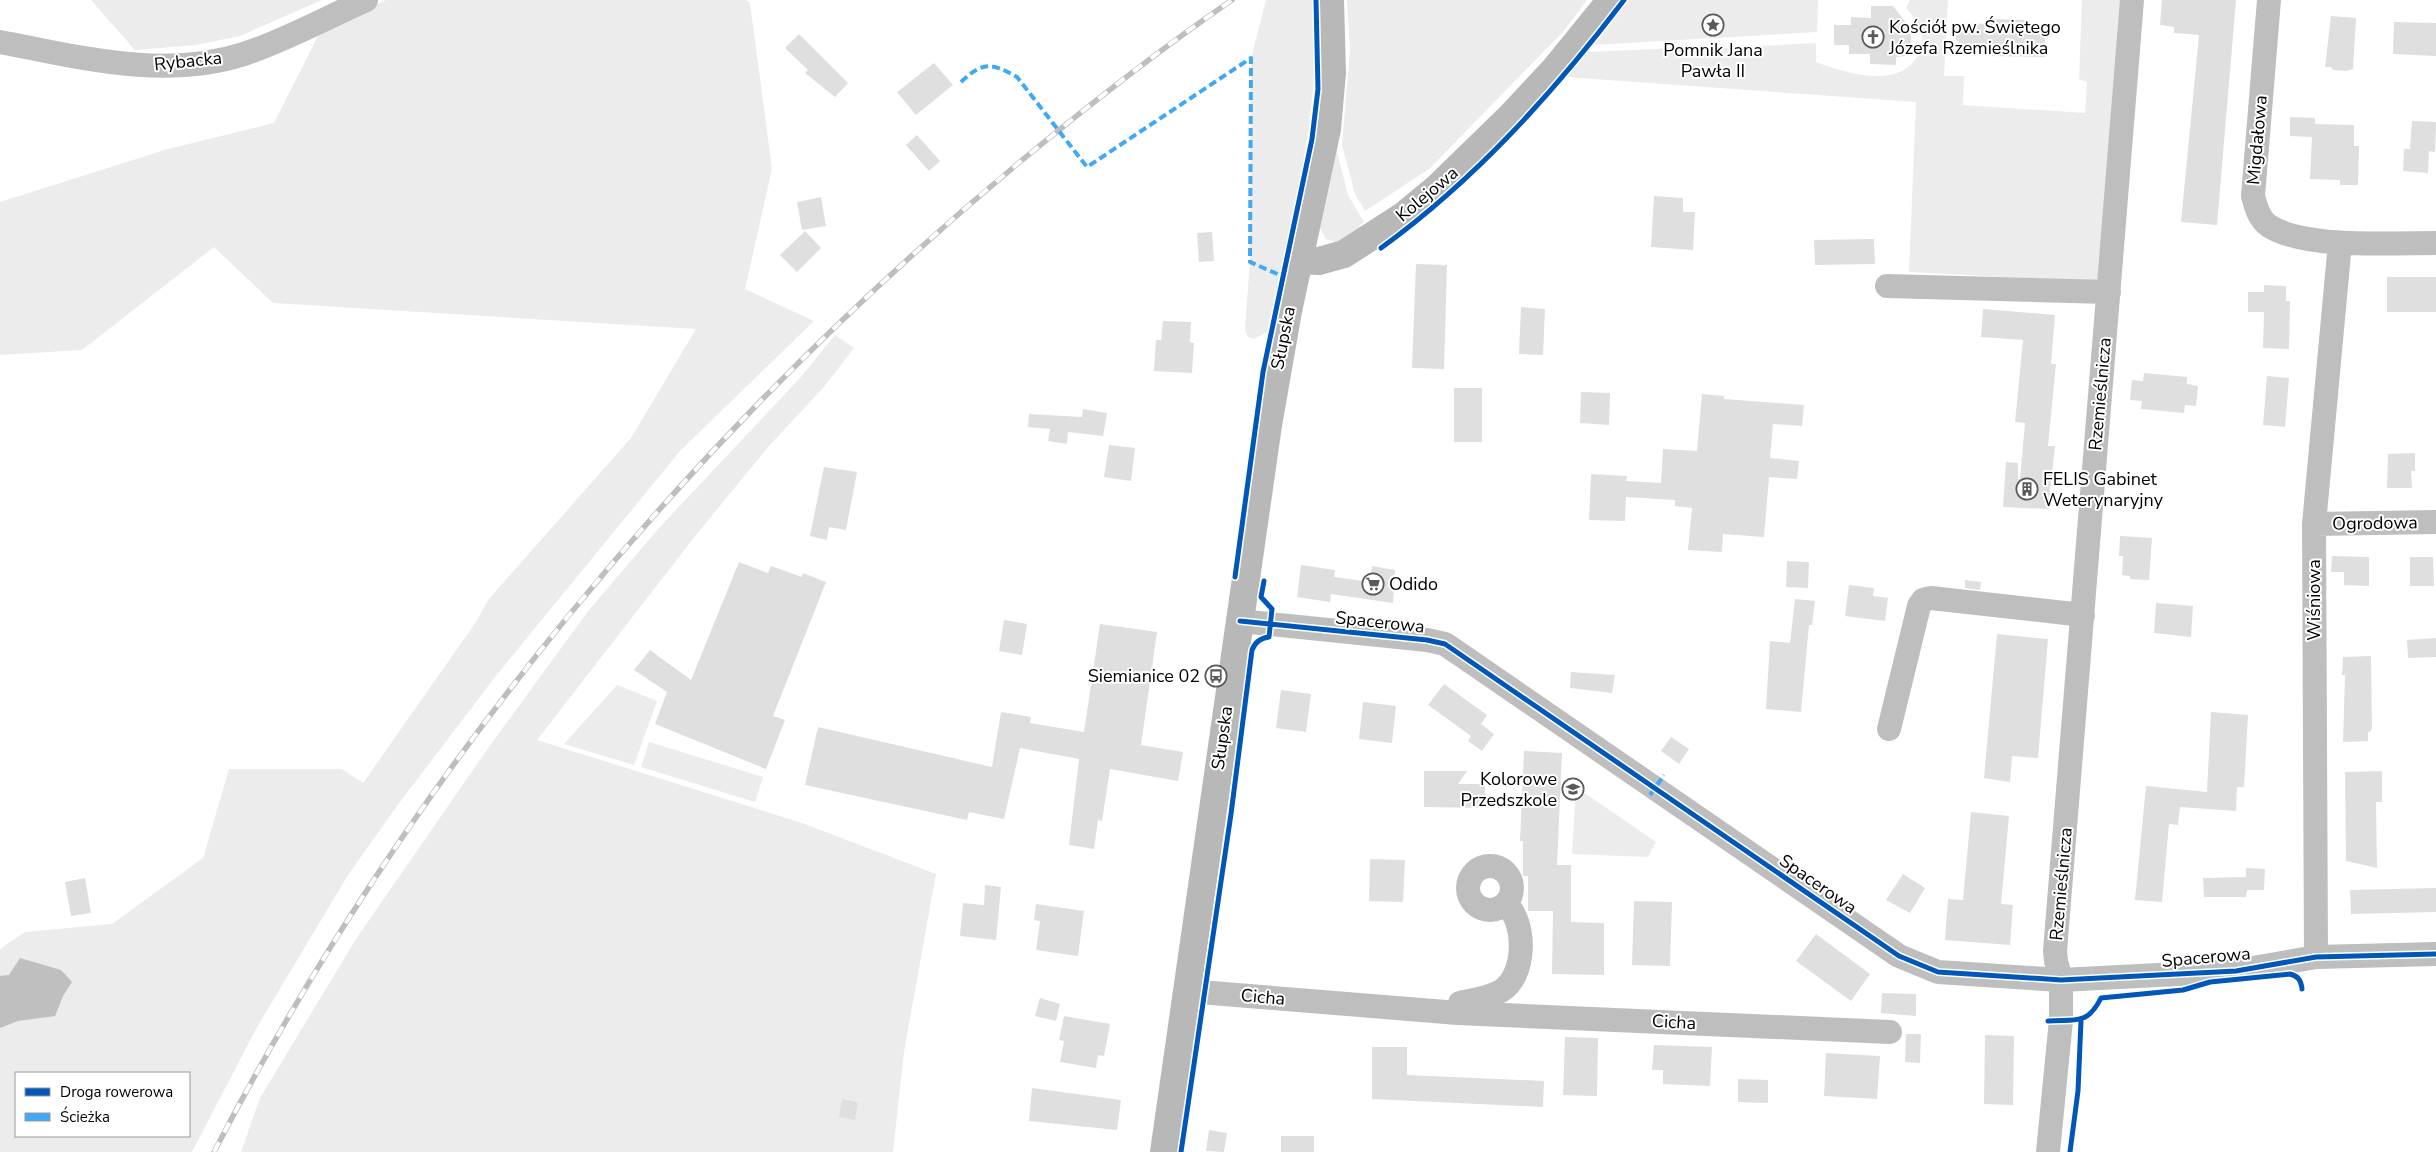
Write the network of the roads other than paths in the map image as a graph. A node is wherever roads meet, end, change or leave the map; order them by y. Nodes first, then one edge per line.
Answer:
1 (366, 0) edge
2 (1330, 0) edge
3 (1611, 0) edge
4 (2132, 0) edge
5 (2269, 0) edge
6 (0, 42) edge
7 (2340, 243) junction
8 (2436, 243) edge
9 (1300, 260) junction
10 (1887, 286) dead end
11 (2109, 292) junction
12 (2436, 522) edge
13 (2314, 524) junction
14 (2082, 615) junction
15 (1240, 621) junction
16 (1889, 730) dead end
17 (1506, 904) dead end
18 (2436, 954) edge
19 (2316, 957) junction
20 (2061, 980) junction
21 (1187, 991) junction
22 (1458, 1013) junction
23 (1890, 1032) dead end
24 (1164, 1152) edge
25 (2048, 1152) edge

1 - 6 street, Rybacka
2 - 9 main road, Słupska
3 - 9 main road, Kolejowa
4 - 11 street, Rzemieślnicza
5 - 7 street, Migdałowa
7 - 8 street, Migdałowa
7 - 13 street, Wiśniowa
9 - 15 main road, Słupska
10 - 11 street
11 - 14 street, Rzemieślnicza
12 - 13 street, Ogrodowa
13 - 19 street, Wiśniowa
14 - 16 street
14 - 20 street, Rzemieślnicza
15 - 20 street, Spacerowa
15 - 21 main road, Słupska
17 - 22 street
18 - 19 street, Spacerowa
19 - 20 street, Spacerowa
20 - 25 street, Rzemieślnicza
21 - 22 street, Cicha
21 - 24 main road, Słupska
22 - 23 street, Cicha

